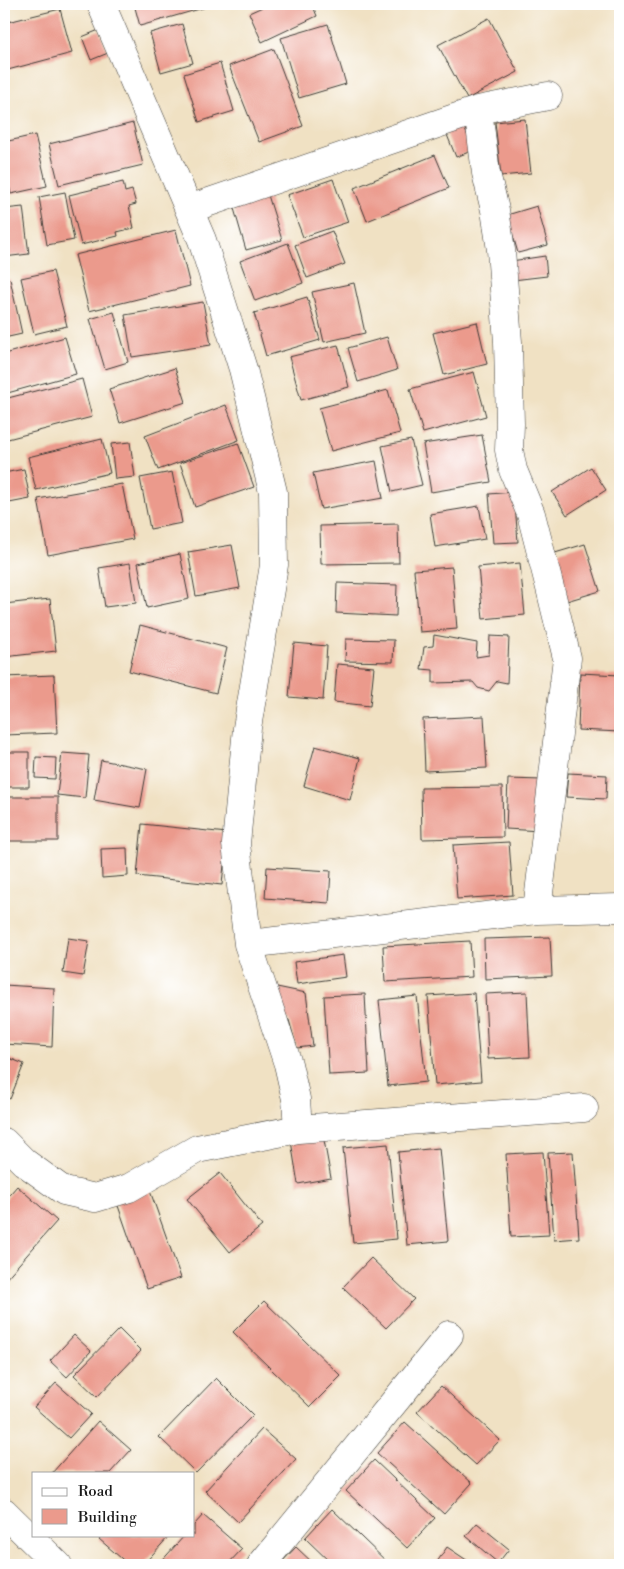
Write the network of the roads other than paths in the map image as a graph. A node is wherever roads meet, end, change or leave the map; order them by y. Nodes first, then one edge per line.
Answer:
1 (100, 4) edge
2 (548, 96) dead end
3 (478, 110) junction
4 (188, 209) junction
5 (620, 908) edge
6 (537, 910) junction
7 (248, 944) junction
8 (584, 1108) dead end
9 (298, 1129) junction
10 (4, 1142) edge
11 (449, 1335) dead end
12 (4, 1512) edge
13 (58, 1565) edge
14 (261, 1565) edge

1 - 4 street
2 - 3 street
3 - 4 street
3 - 6 street
4 - 7 street
5 - 6 street
6 - 7 street
7 - 9 street
8 - 9 street
9 - 10 street
11 - 14 street
12 - 13 street

